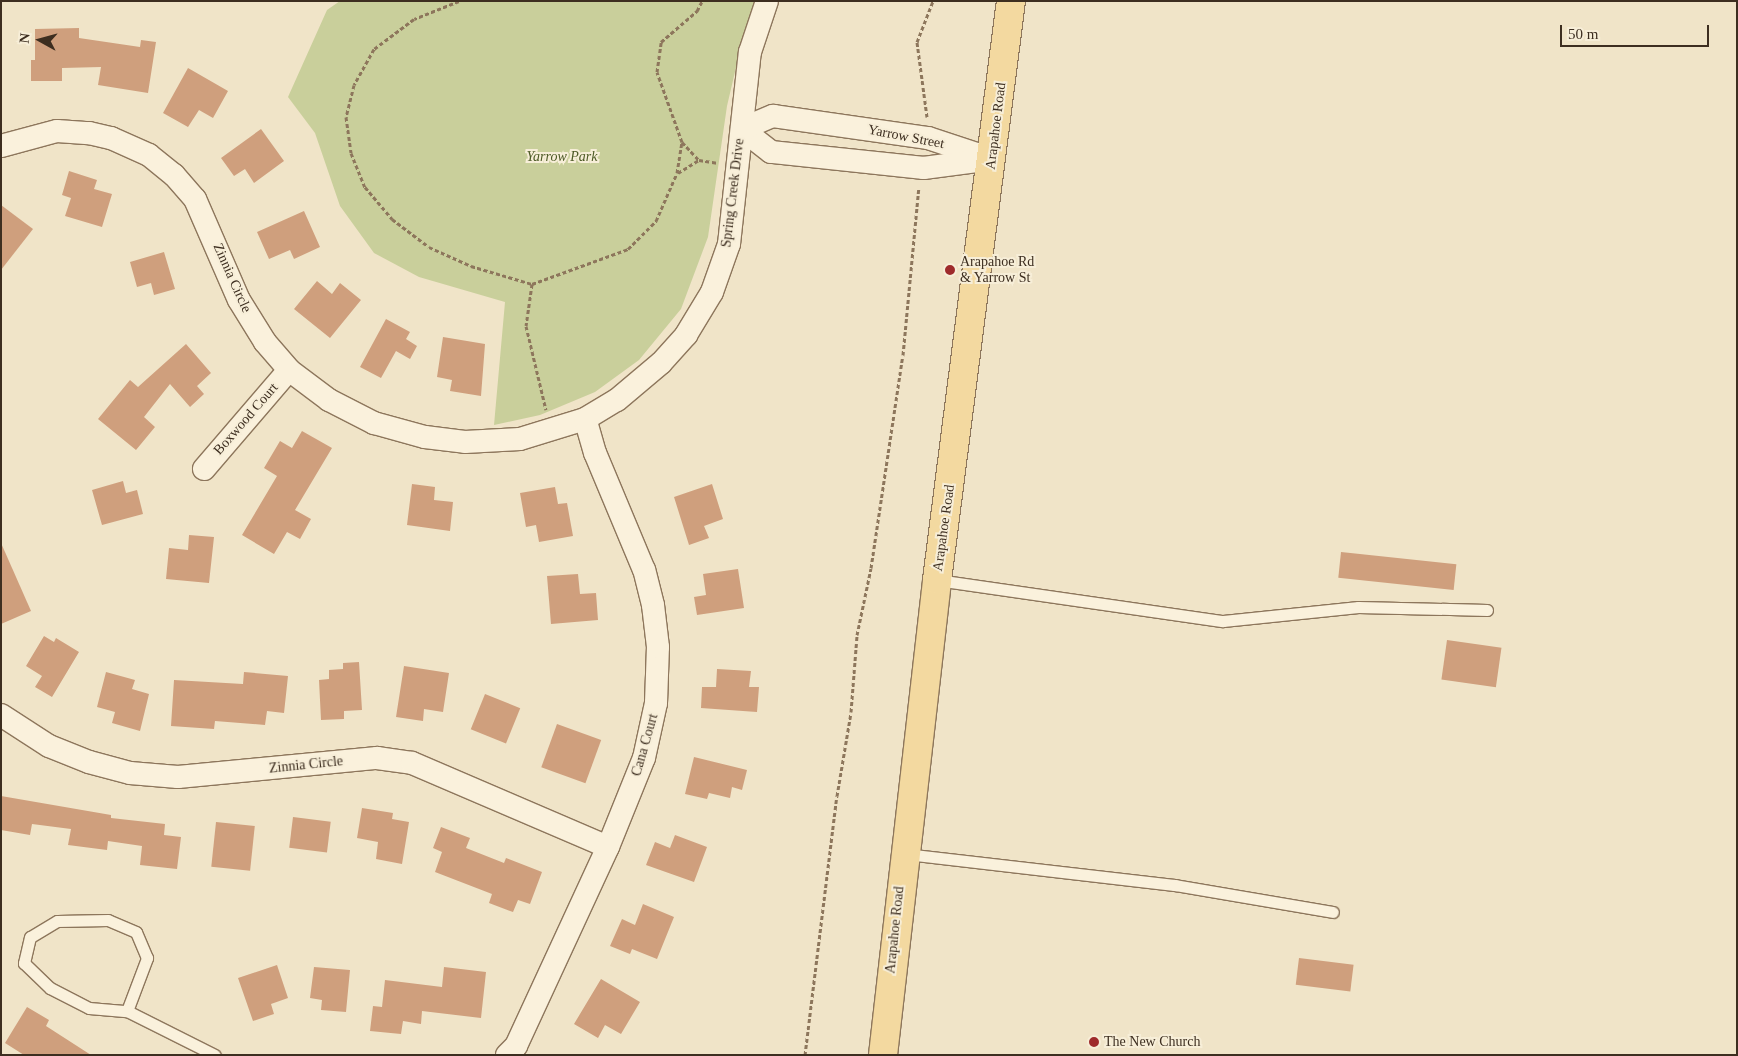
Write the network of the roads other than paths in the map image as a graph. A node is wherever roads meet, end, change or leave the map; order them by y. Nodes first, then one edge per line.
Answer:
1 (766, 1) edge
2 (1011, 1) edge
3 (742, 129) junction
4 (1, 146) edge
5 (992, 159) junction
6 (289, 370) junction
7 (585, 419) junction
8 (204, 469) dead end
9 (937, 580) junction
10 (1487, 610) dead end
11 (1, 714) edge
12 (608, 847) junction
13 (904, 854) junction
14 (1333, 912) dead end
15 (127, 1011) junction
16 (215, 1055) edge
17 (507, 1055) edge
18 (883, 1055) edge

1 - 3 street, Spring Creek Drive
2 - 5 main road, Arapahoe Road
3 - 5 street, Yarrow Street
3 - 5 street, Yarrow Street
3 - 7 street, Spring Creek Drive
4 - 6 street, Zinnia Circle
5 - 9 main road, Arapahoe Road
6 - 7 street, Zinnia Circle
6 - 8 street, Boxwood Court
7 - 12 street, Cana Court
9 - 10 lane
9 - 13 main road, Arapahoe Road
11 - 12 street, Zinnia Circle
12 - 17 street, Cana Court
13 - 14 lane
13 - 18 main road, Arapahoe Road
15 - 15 lane
15 - 16 lane

